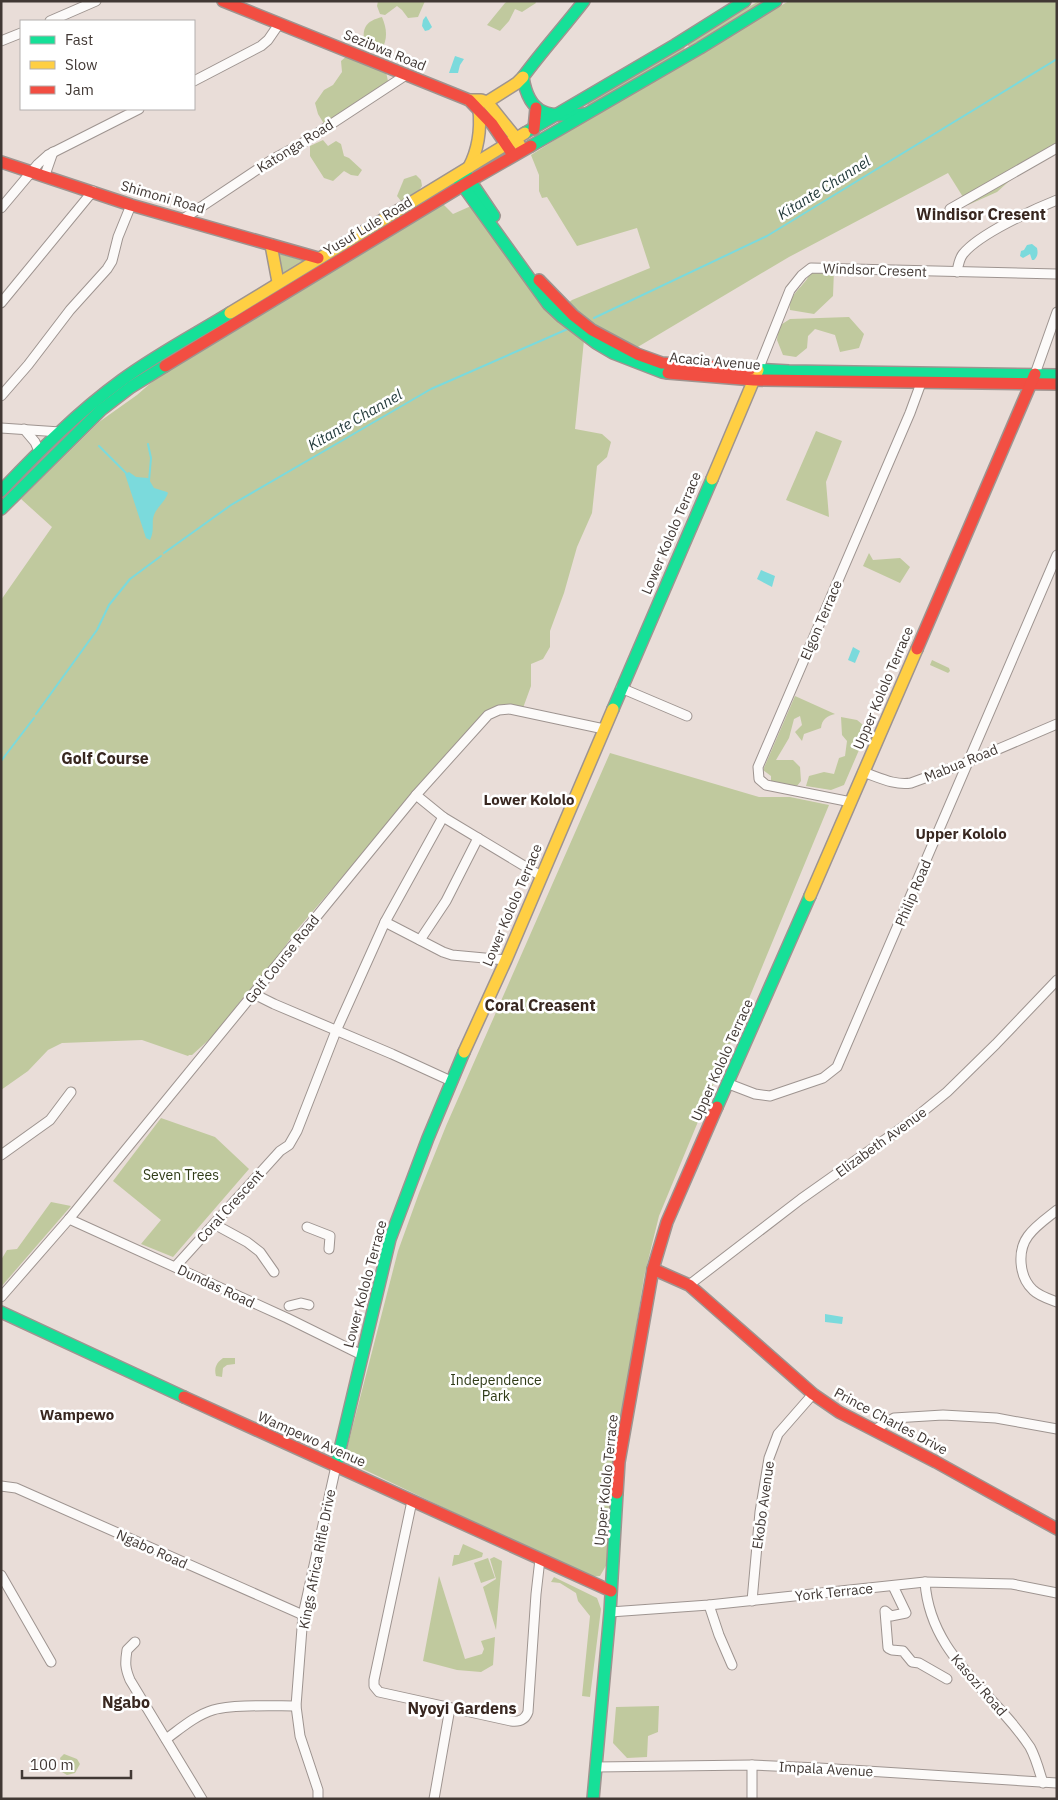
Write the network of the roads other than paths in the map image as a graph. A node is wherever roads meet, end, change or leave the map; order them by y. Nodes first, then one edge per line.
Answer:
1 (96, 1) edge
2 (223, 1) edge
3 (584, 1) edge
4 (745, 1) edge
5 (776, 1) edge
6 (52, 20) edge
7 (279, 24) junction
8 (20, 33) edge
9 (695, 33) junction
10 (1, 41) edge
11 (550, 44) junction
12 (700, 48) junction
13 (406, 75) junction
14 (523, 77) junction
15 (195, 80) edge
16 (483, 105) junction
17 (536, 108) junction
18 (137, 110) edge
19 (559, 114) junction
20 (586, 114) junction
21 (534, 129) junction
22 (511, 141) junction
23 (1057, 148) edge
24 (518, 154) junction
25 (1, 162) edge
26 (463, 171) junction
27 (39, 173) junction
28 (467, 184) junction
29 (93, 192) junction
30 (1057, 200) edge
31 (132, 205) junction
32 (1, 208) edge
33 (950, 209) dead end
34 (392, 214) junction
35 (183, 219) junction
36 (399, 225) junction
37 (271, 245) junction
38 (338, 246) junction
39 (346, 257) junction
40 (318, 258) junction
41 (957, 272) junction
42 (1057, 274) edge
43 (278, 282) junction
44 (248, 301) junction
45 (1, 303) edge
46 (255, 312) junction
47 (1057, 312) edge
48 (756, 375) junction
49 (1057, 375) edge
50 (921, 378) junction
51 (1032, 379) junction
52 (1057, 384) edge
53 (1, 396) edge
54 (98, 405) junction
55 (1, 428) edge
56 (24, 429) junction
57 (60, 432) junction
58 (39, 451) junction
59 (15, 478) junction
60 (24, 486) junction
61 (1, 491) edge
62 (1, 510) edge
63 (1057, 555) edge
64 (621, 688) junction
65 (688, 716) dead end
66 (1057, 724) edge
67 (604, 729) junction
68 (968, 762) junction
69 (863, 772) junction
70 (416, 795) junction
71 (851, 802) junction
72 (443, 816) junction
73 (478, 838) junction
74 (541, 876) junction
75 (385, 922) junction
76 (420, 940) junction
77 (506, 960) junction
78 (1057, 980) edge
79 (254, 994) junction
80 (336, 1031) junction
81 (451, 1081) junction
82 (729, 1084) junction
83 (71, 1092) dead end
84 (1, 1155) edge
85 (1057, 1210) edge
86 (69, 1219) junction
87 (214, 1224) junction
88 (307, 1227) dead end
89 (330, 1249) dead end
90 (175, 1267) junction
91 (653, 1269) junction
92 (274, 1272) dead end
93 (689, 1285) junction
94 (1, 1297) edge
95 (1057, 1302) edge
96 (309, 1305) dead end
97 (289, 1306) dead end
98 (1, 1312) edge
99 (362, 1355) junction
100 (813, 1394) junction
101 (894, 1418) junction
102 (874, 1430) junction
103 (1057, 1430) edge
104 (888, 1438) junction
105 (336, 1466) junction
106 (1, 1486) edge
107 (412, 1501) junction
108 (1057, 1529) edge
109 (540, 1559) junction
110 (1, 1575) edge
111 (925, 1582) junction
112 (894, 1586) junction
113 (611, 1591) junction
114 (1057, 1593) edge
115 (752, 1600) junction
116 (709, 1605) junction
117 (655, 1609) junction
118 (610, 1612) junction
119 (303, 1615) junction
120 (667, 1616) dead end
121 (135, 1642) dead end
122 (51, 1662) dead end
123 (732, 1666) dead end
124 (947, 1679) dead end
125 (296, 1706) junction
126 (450, 1708) junction
127 (166, 1739) junction
128 (752, 1765) junction
129 (596, 1767) junction
130 (1043, 1782) junction
131 (1056, 1786) edge
132 (202, 1799) edge
133 (318, 1799) edge
134 (434, 1799) edge
135 (593, 1799) edge
136 (752, 1799) edge

1 - 6 street
2 - 7 main road, Sezibwa Road
3 - 11 main road
4 - 9 main road, Yusuf Lule Road
5 - 12 main road, Yusuf Lule Road
7 - 13 main road, Sezibwa Road
7 - 15 street
8 - 10 street
9 - 12 main road
9 - 19 main road, Yusuf Lule Road
11 - 14 main road
11 - 19 main road
12 - 20 main road, Yusuf Lule Road
13 - 16 main road, Sezibwa Road
13 - 35 street, Katonga Road
14 - 16 main road
14 - 17 main road
16 - 22 main road, Sezibwa Road
16 - 26 main road
17 - 19 main road
17 - 21 main road
18 - 27 street
19 - 20 main road
19 - 21 main road, Yusuf Lule Road
20 - 24 main road, Yusuf Lule Road
21 - 22 main road, Yusuf Lule Road
22 - 24 main road, Sezibwa Road
22 - 26 main road, Yusuf Lule Road
23 - 33 street
24 - 28 main road, Yusuf Lule Road
25 - 27 main road, Shimoni Road
26 - 28 main road, Acacia Avenue
26 - 34 main road, Yusuf Lule Road
27 - 29 main road, Shimoni Road
27 - 32 street
28 - 36 main road, Yusuf Lule Road
28 - 48 main road, Acacia Avenue
29 - 31 main road, Shimoni Road
29 - 45 street
30 - 41 street
31 - 35 main road, Shimoni Road
31 - 53 street
34 - 36 main road
34 - 38 main road, Yusuf Lule Road
35 - 37 main road, Shimoni Road
36 - 39 main road, Yusuf Lule Road
37 - 40 main road, Shimoni Road
37 - 43 main road
38 - 39 main road
38 - 40 main road, Yusuf Lule Road
39 - 46 main road, Yusuf Lule Road
40 - 43 main road, Yusuf Lule Road
41 - 42 street, Windsor Cresent
41 - 48 street, Windsor Cresent
43 - 44 main road, Yusuf Lule Road
44 - 46 main road
44 - 54 main road, Yusuf Lule Road
46 - 54 main road, Yusuf Lule Road
47 - 51 street
48 - 50 main road, Acacia Avenue
48 - 64 main road, Lower Kololo Terrace
49 - 51 main road, Acacia Avenue
50 - 51 main road, Acacia Avenue
50 - 71 street, Elgon Terrace
51 - 52 main road, Acacia Avenue
51 - 69 main road, Upper Kololo Terrace
54 - 57 main road, Yusuf Lule Road
54 - 60 main road, Yusuf Lule Road
55 - 56 street
56 - 57 street
56 - 58 street
57 - 58 main road, Yusuf Lule Road
58 - 59 main road, Yusuf Lule Road
59 - 60 main road
59 - 61 main road, Yusuf Lule Road
60 - 62 main road, Yusuf Lule Road
63 - 68 street, Philip Road
64 - 65 street
64 - 67 main road, Lower Kololo Terrace
66 - 68 street, Mabua Road
67 - 70 street, Golf Course Road
67 - 74 main road, Lower Kololo Terrace
68 - 69 street, Mabua Road
68 - 82 street, Philip Road
69 - 71 main road, Upper Kololo Terrace
70 - 72 street
70 - 79 street, Golf Course Road
71 - 82 main road, Upper Kololo Terrace
72 - 73 street
72 - 75 street, Coral Crescent
73 - 74 street
73 - 76 street
74 - 77 main road, Lower Kololo Terrace
75 - 76 street
75 - 80 street, Coral Crescent
76 - 77 street
77 - 81 main road, Lower Kololo Terrace
78 - 93 street, Elizabeth Avenue
79 - 80 street
79 - 86 street, Golf Course Road
80 - 81 street
80 - 87 street, Coral Crescent
81 - 99 main road, Lower Kololo Terrace
82 - 91 main road, Upper Kololo Terrace
83 - 84 street
85 - 95 street
86 - 90 street, Dundas Road
86 - 94 street, Golf Course Road
87 - 90 street, Coral Crescent
87 - 92 street
88 - 89 street
90 - 99 street, Dundas Road
91 - 93 main road, Prince Charles Drive
91 - 113 main road, Upper Kololo Terrace
93 - 100 main road, Prince Charles Drive
96 - 97 street
98 - 105 main road, Wampewo Avenue
99 - 105 main road, Lower Kololo Terrace
100 - 102 main road, Prince Charles Drive
100 - 115 street, Ekobo Avenue
101 - 102 street
101 - 103 street
101 - 104 street
102 - 104 main road, Prince Charles Drive
104 - 108 main road, Prince Charles Drive
105 - 107 main road, Wampewo Avenue
105 - 119 street, Kings Africa Rifle Drive
106 - 119 street, Ngabo Road
107 - 109 main road, Wampewo Avenue
107 - 126 street
109 - 113 main road, Wampewo Avenue
109 - 126 street
110 - 122 street
111 - 112 street, York Terrace
111 - 114 street, York Terrace
111 - 130 street, Kasozi Road
112 - 115 street, York Terrace
112 - 124 street
113 - 118 main road, Upper Kololo Terrace
115 - 116 street, York Terrace
116 - 117 street, York Terrace
116 - 123 street
117 - 118 street, York Terrace
117 - 120 street
118 - 129 main road, Upper Kololo Terrace
119 - 125 street, Kings Africa Rifle Drive
121 - 127 street
125 - 127 street
125 - 133 street, Kings Africa Rifle Drive
126 - 134 street
127 - 132 street
128 - 129 street, Impala Avenue
128 - 130 street, Impala Avenue
128 - 136 street
129 - 135 main road, Upper Kololo Terrace
130 - 131 street, Impala Avenue

